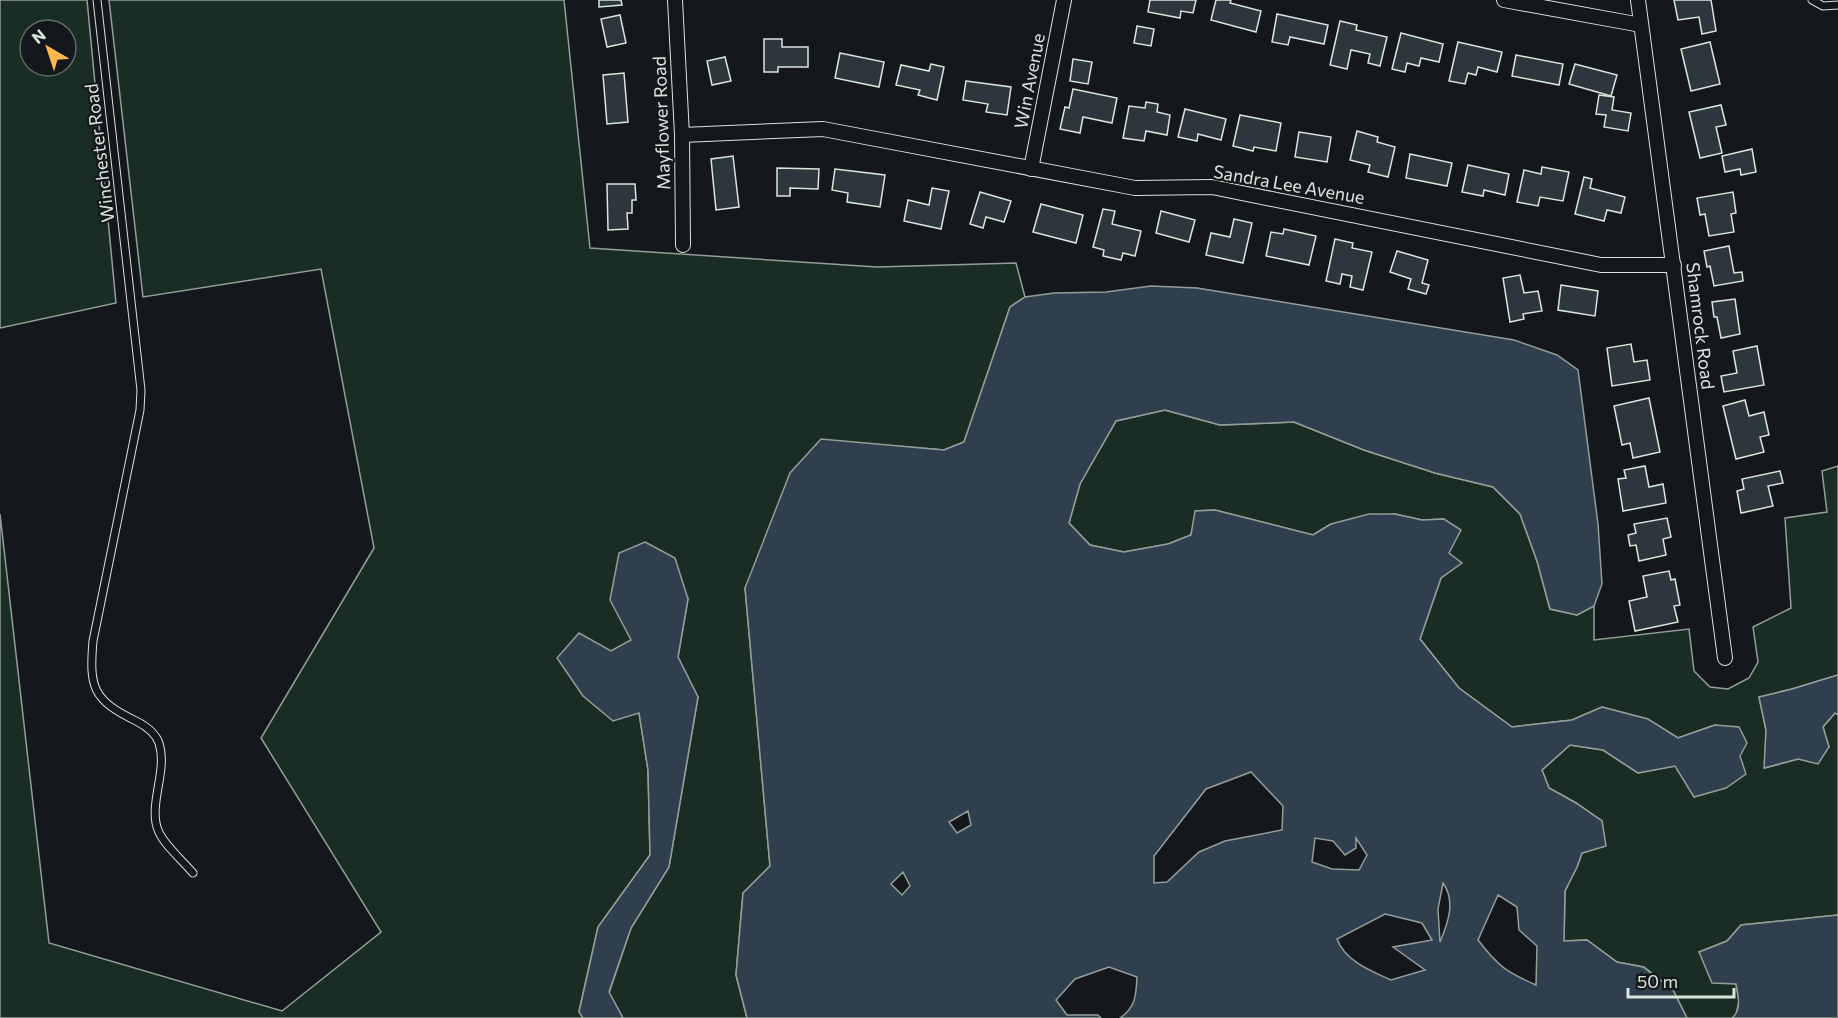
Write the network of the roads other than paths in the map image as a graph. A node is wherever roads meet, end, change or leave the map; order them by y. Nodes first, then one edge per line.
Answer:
1 (97, 0) edge
2 (675, 0) edge
3 (1064, 0) edge
4 (1504, 0) edge
5 (1638, 0) edge
6 (1812, 0) edge
7 (1838, 5) edge
8 (1641, 25) junction
9 (682, 135) junction
10 (1031, 169) junction
11 (683, 245) dead end
12 (1674, 265) junction
13 (1725, 658) dead end
14 (193, 873) dead end

1 - 14 lane, Winchester Road
2 - 9 street, Mayflower Road
3 - 10 street, Win Avenue
4 - 8 street
5 - 8 street, Shamrock Road
6 - 7 lane
8 - 12 street, Shamrock Road
9 - 10 street, Sandra Lee Avenue
9 - 11 street, Mayflower Road
10 - 12 street, Sandra Lee Avenue
12 - 13 street, Shamrock Road

